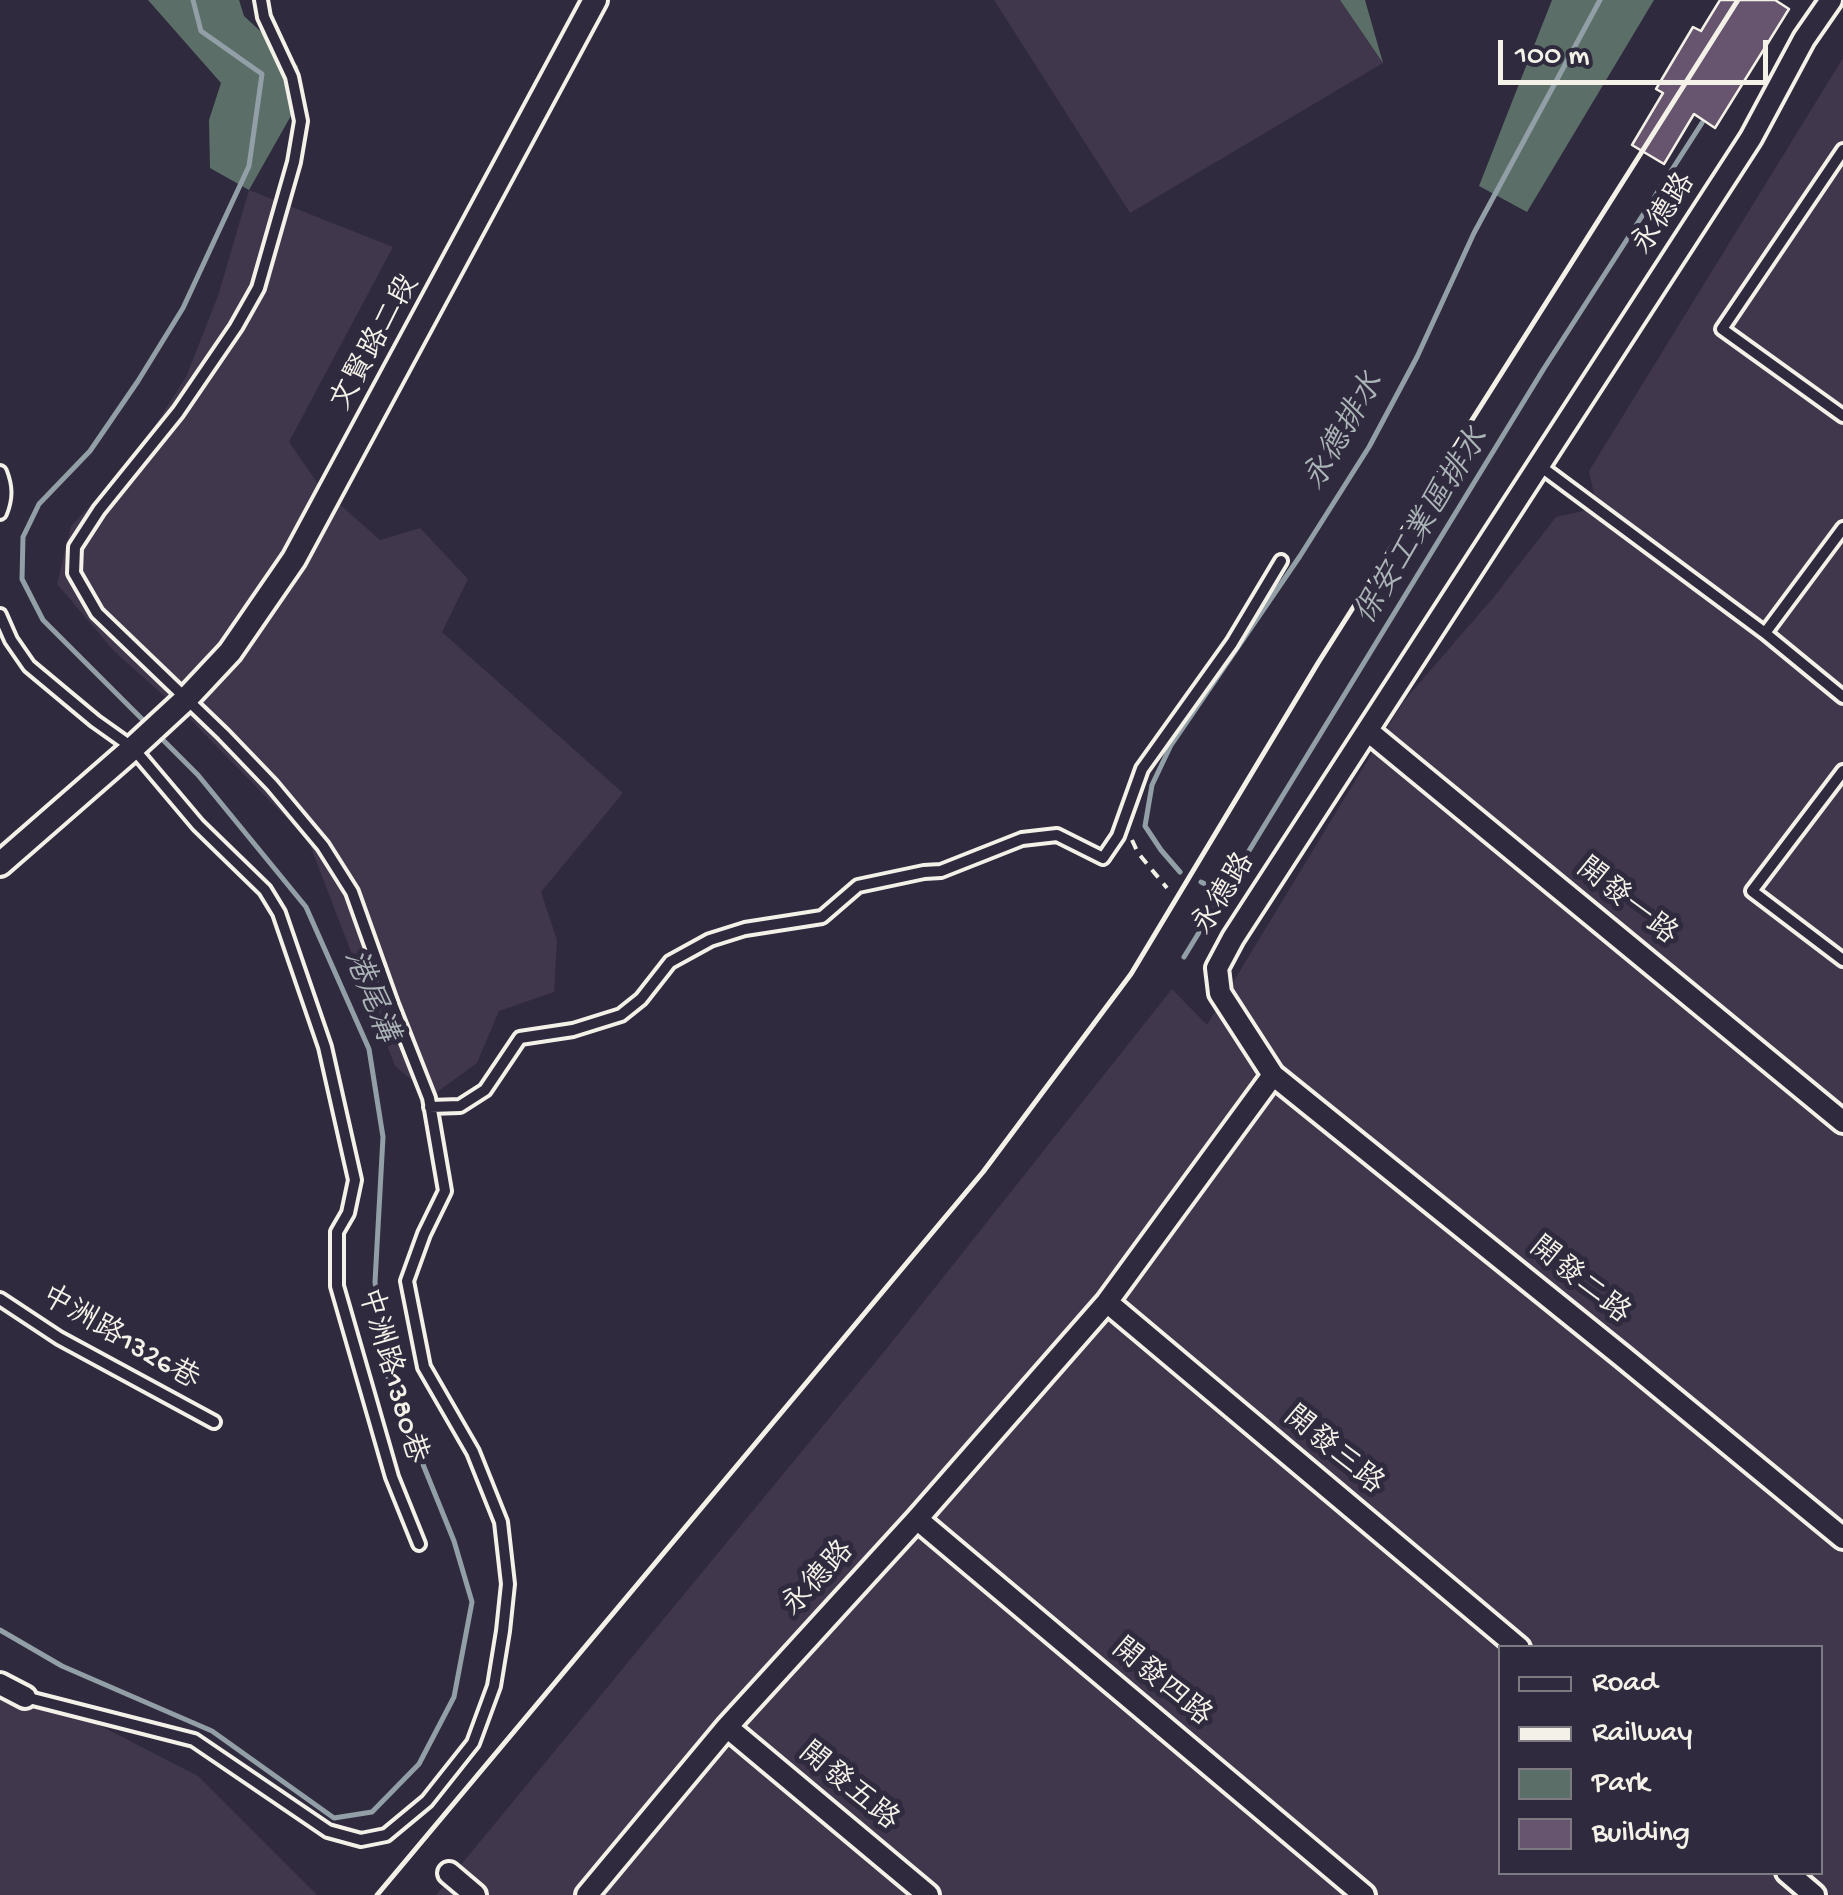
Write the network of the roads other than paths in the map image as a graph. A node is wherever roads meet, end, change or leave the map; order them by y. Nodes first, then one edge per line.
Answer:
1 (261, 0) edge
2 (595, 0) edge
3 (1830, 0) edge
4 (1843, 150) edge
5 (1843, 416) edge
6 (1540, 466) junction
7 (0, 472) edge
8 (0, 513) edge
9 (1843, 528) edge
10 (1281, 561) dead end
11 (0, 615) edge
12 (1765, 633) junction
13 (1843, 697) edge
14 (186, 699) junction
15 (1368, 731) junction
16 (133, 748) junction
17 (1843, 771) edge
18 (0, 864) edge
19 (1843, 960) edge
20 (1273, 1075) junction
21 (430, 1107) junction
22 (1843, 1122) edge
23 (0, 1299) edge
24 (1107, 1302) junction
25 (214, 1422) dead end
26 (917, 1519) junction
27 (1843, 1538) edge
28 (420, 1544) dead end
29 (1515, 1645) edge
30 (0, 1684) edge
31 (25, 1697) joint
32 (727, 1727) junction
33 (450, 1873) dead end
34 (1791, 1875) edge
35 (474, 1895) edge
36 (587, 1895) edge
37 (928, 1895) edge
38 (1364, 1895) edge
39 (1814, 1895) edge

1 - 14 lane
2 - 14 street, 文賢路二段
3 - 6 street, 永德路
4 - 5 lane
6 - 12 lane
6 - 15 street, 永德路
7 - 8 lane
9 - 12 lane
10 - 21 lane
11 - 16 lane, 中洲路1380巷
12 - 13 lane
14 - 16 street, 文賢路二段
14 - 21 lane
15 - 20 street, 永德路
15 - 22 street, 開發一路
16 - 18 street, 文賢路二段
16 - 28 lane, 中洲路1380巷
17 - 19 lane
20 - 24 street, 永德路
20 - 27 street, 開發二路
21 - 31 lane
23 - 25 lane, 中洲路1326巷
24 - 26 street, 永德路
24 - 29 street, 開發三路
26 - 32 street, 永德路
26 - 38 street, 開發四路
30 - 31 street
32 - 36 street, 永德路
32 - 37 street, 開發五路
33 - 35 street
34 - 39 street

